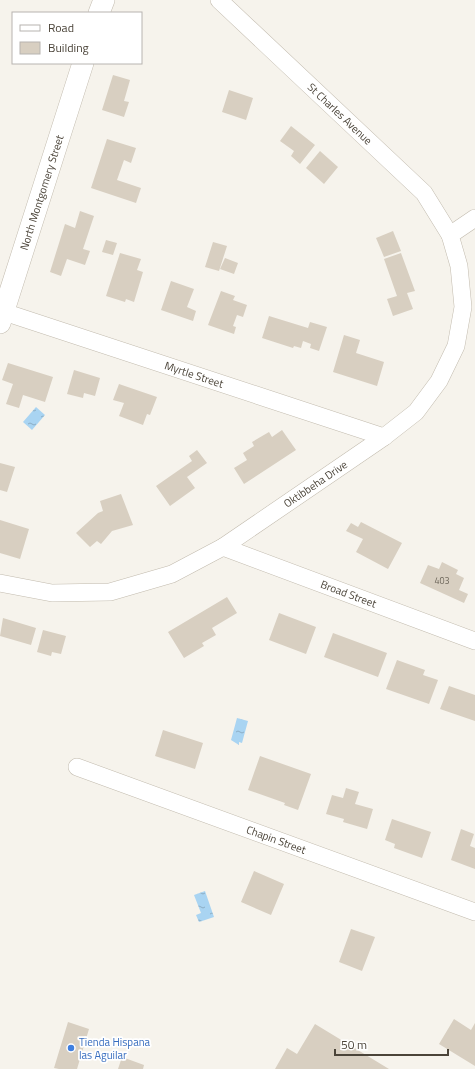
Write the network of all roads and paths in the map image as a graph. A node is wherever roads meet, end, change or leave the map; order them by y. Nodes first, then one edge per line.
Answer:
1 (104, 0) edge
2 (219, 0) edge
3 (99, 12) edge
4 (83, 64) edge
5 (475, 218) edge
6 (450, 235) junction
7 (2, 317) edge
8 (384, 437) junction
9 (223, 547) junction
10 (0, 583) edge
11 (474, 639) edge
12 (76, 767) dead end
13 (475, 912) edge

1 - 3 street
2 - 6 street, St Charles Avenue
4 - 7 street, North Montgomery Street
5 - 6 street
6 - 8 street, Oktibbeha Drive
7 - 8 street, Myrtle Street
8 - 9 street, Oktibbeha Drive
9 - 10 street, Oktibbeha Drive
9 - 11 street, Broad Street
12 - 13 street, Chapin Street

